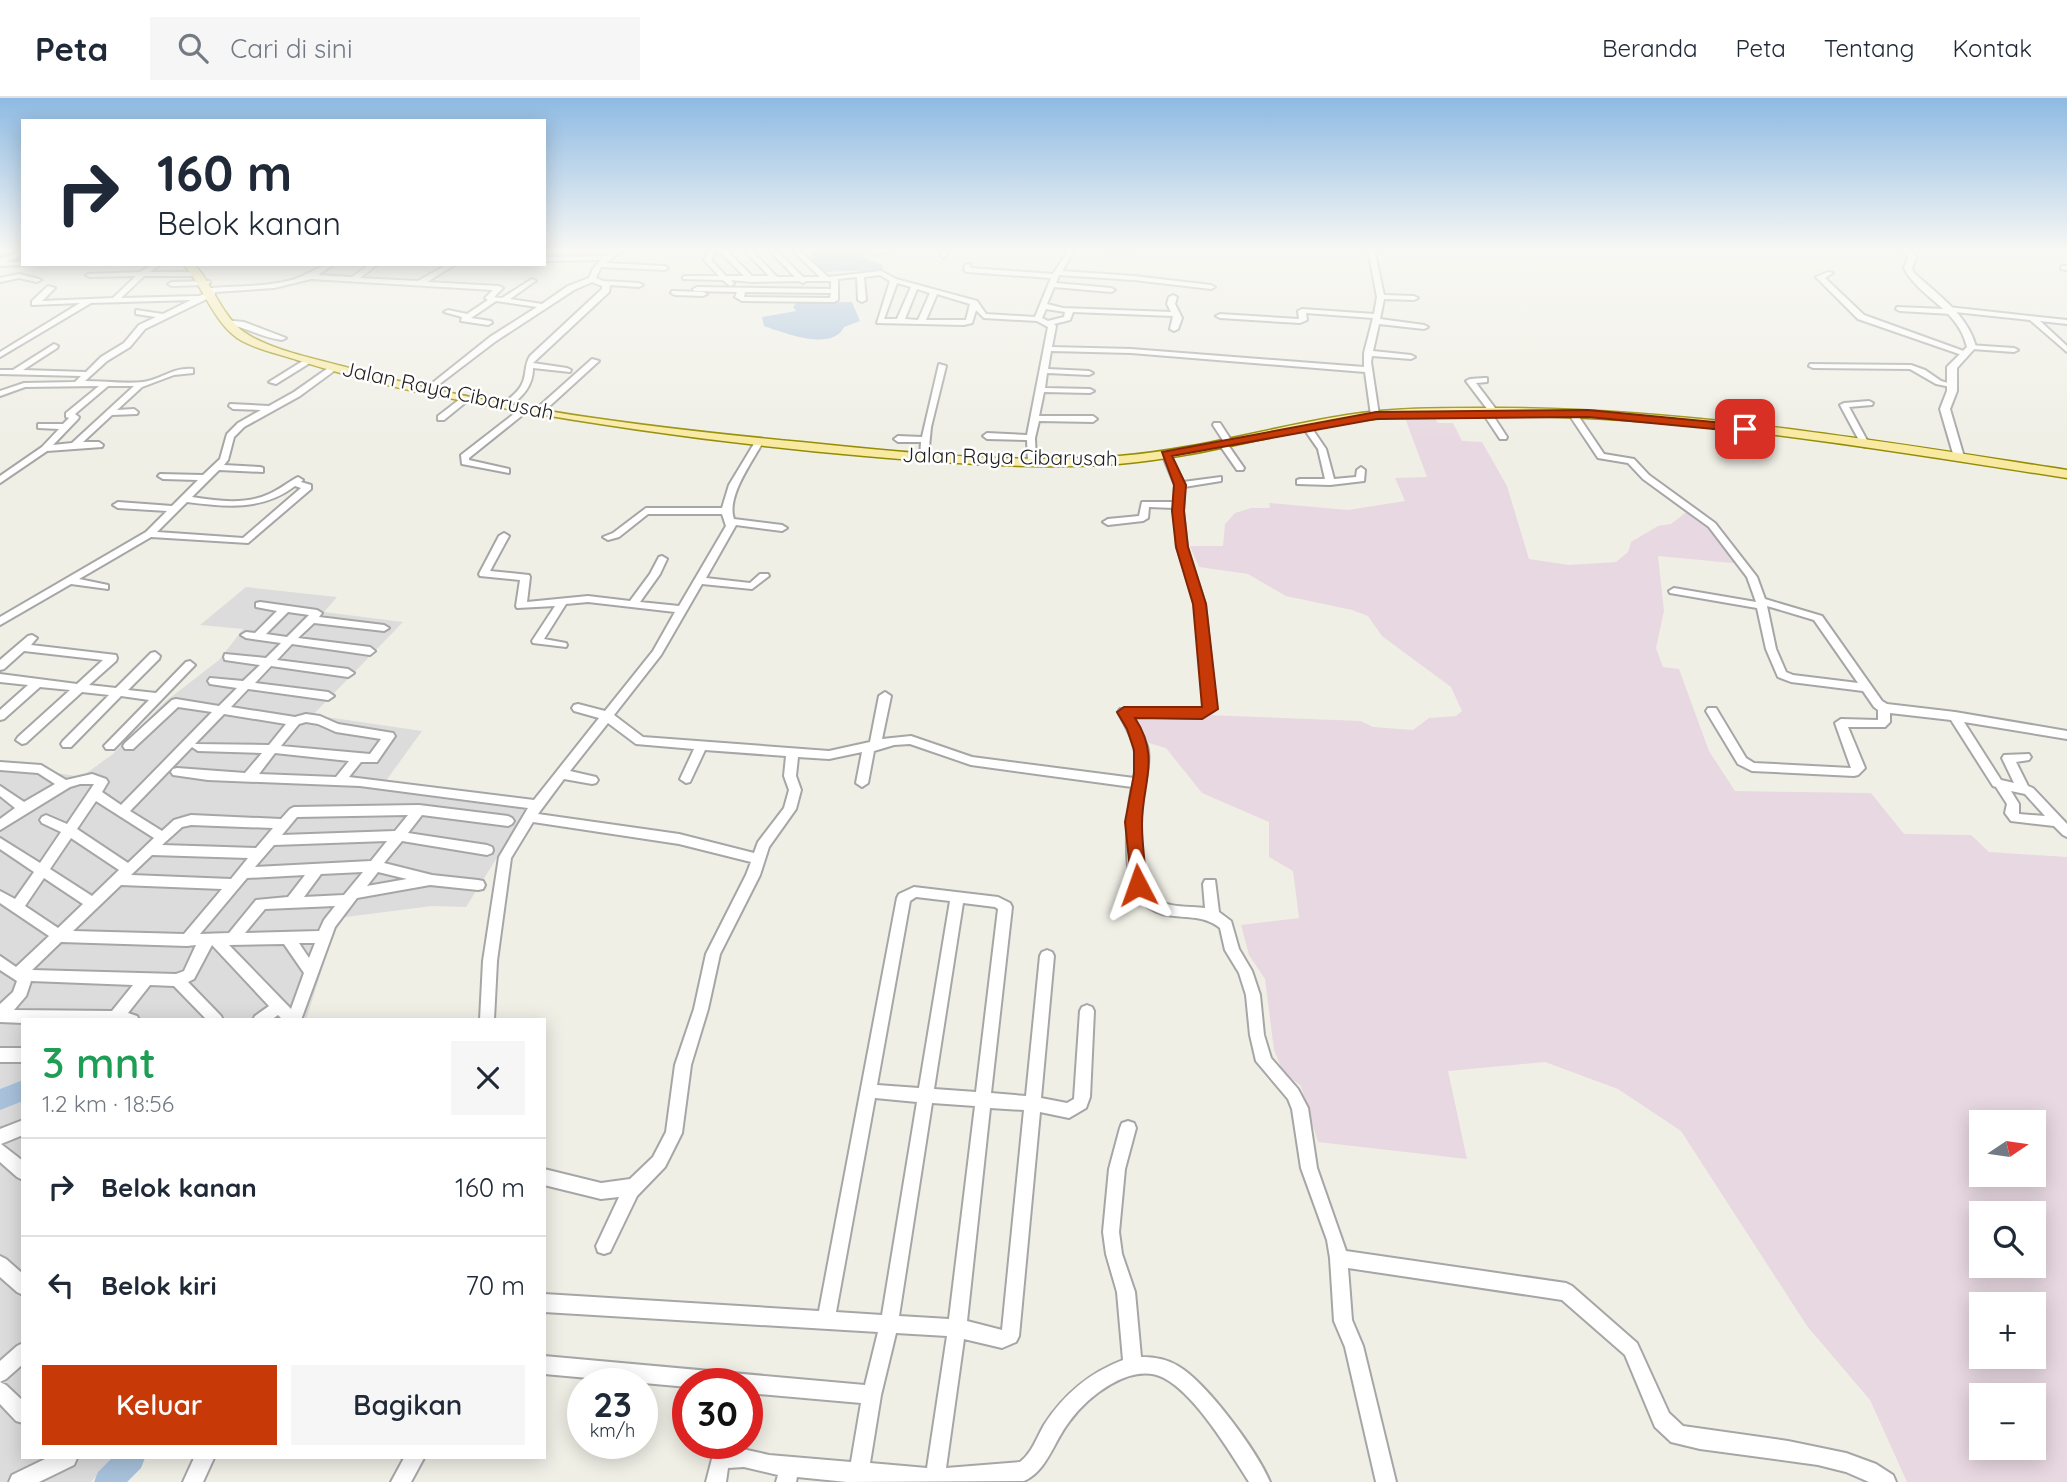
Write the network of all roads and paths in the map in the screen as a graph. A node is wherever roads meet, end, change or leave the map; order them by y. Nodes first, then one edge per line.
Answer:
1 (68, 314) edge
2 (147, 314) edge
3 (168, 314) edge
4 (222, 314) edge
5 (456, 314) edge
6 (472, 314) edge
7 (532, 314) edge
8 (582, 314) edge
9 (880, 314) edge
10 (904, 314) edge
11 (924, 314) edge
12 (947, 314) edge
13 (971, 314) edge
14 (982, 314) edge
15 (1022, 314) edge
16 (1040, 314) edge
17 (1070, 314) edge
18 (1167, 314) edge
19 (1176, 314) joint
20 (1301, 314) edge
21 (1328, 314) edge
22 (1376, 314) edge
23 (1858, 314) edge
24 (1952, 314) edge
25 (1980, 314) edge
26 (468, 316) junction
27 (1220, 316) dead end
28 (163, 317) junction
29 (1038, 318) junction
30 (1375, 318) junction
31 (2032, 318) junction
32 (2067, 321) edge
33 (227, 322) junction
34 (900, 322) junction
35 (921, 322) junction
36 (488, 323) dead end
37 (944, 323) junction
38 (1050, 323) junction
39 (1424, 327) dead end
40 (1174, 329) dead end
41 (282, 338) dead end
42 (54, 346) dead end
43 (1049, 349) junction
44 (2067, 349) edge
45 (1969, 350) junction
46 (2014, 350) dead end
47 (1368, 353) junction
48 (0, 355) edge
49 (1411, 357) dead end
50 (309, 361) junction
51 (595, 361) dead end
52 (529, 365) junction
53 (942, 366) dead end
54 (1813, 366) dead end
55 (334, 368) junction
56 (567, 369) dead end
57 (1367, 370) junction
58 (190, 371) dead end
59 (1046, 371) junction
60 (0, 372) edge
61 (14, 372) junction
62 (38, 373) junction
63 (1089, 373) dead end
64 (88, 374) junction
65 (1484, 380) dead end
66 (273, 383) dead end
67 (77, 384) junction
68 (24, 385) junction
69 (105, 385) junction
70 (142, 385) junction
71 (1951, 385) junction
72 (429, 390) junction
73 (1042, 390) junction
74 (1090, 391) dead end
75 (0, 394) edge
76 (467, 398) junction
77 (1869, 403) dead end
78 (233, 405) dead end
79 (506, 405) junction
80 (266, 408) junction
81 (526, 409) junction
82 (539, 411) junction
83 (134, 412) dead end
84 (1490, 412) junction
85 (112, 413) junction
86 (1572, 413) junction
87 (69, 415) junction
88 (1376, 415) junction
89 (441, 418) dead end
90 (1038, 418) junction
91 (1093, 419) dead end
92 (1217, 425) dead end
93 (45, 426) joint
94 (1306, 426) junction
95 (65, 427) junction
96 (987, 436) dead end
97 (1503, 437) dead end
98 (1031, 438) junction
99 (898, 439) dead end
100 (926, 440) junction
101 (759, 442) junction
102 (1226, 443) junction
103 (1865, 444) junction
104 (75, 445) junction
105 (99, 445) dead end
106 (45, 449) junction
107 (1166, 454) junction
108 (924, 457) junction
109 (1959, 457) junction
110 (1032, 461) junction
111 (216, 467) junction
112 (1240, 468) dead end
113 (260, 470) dead end
114 (1361, 470) dead end
115 (506, 471) dead end
116 (2067, 474) edge
117 (163, 476) dead end
118 (202, 478) junction
119 (1218, 479) dead end
120 (0, 480) edge
121 (1300, 482) dead end
122 (1330, 482) junction
123 (1180, 485) junction
124 (184, 499) junction
125 (118, 505) dead end
126 (1179, 505) junction
127 (176, 509) junction
128 (726, 511) junction
129 (145, 522) dead end
130 (731, 522) junction
131 (1108, 522) dead end
132 (162, 523) junction
133 (782, 528) dead end
134 (149, 534) junction
135 (504, 536) dead end
136 (608, 537) dead end
137 (662, 559) dead end
138 (764, 576) dead end
139 (701, 581) junction
140 (71, 582) junction
141 (104, 587) dead end
142 (1674, 591) dead end
143 (564, 600) junction
144 (1761, 603) junction
145 (634, 604) junction
146 (260, 605) dead end
147 (286, 608) junction
148 (683, 610) junction
149 (312, 619) junction
150 (0, 622) edge
151 (384, 628) dead end
152 (32, 638) dead end
153 (290, 640) junction
154 (562, 645) dead end
155 (22, 648) junction
156 (370, 651) dead end
157 (155, 656) dead end
158 (229, 657) dead end
159 (269, 662) junction
160 (190, 665) dead end
161 (0, 666) edge
162 (348, 673) dead end
163 (0, 678) edge
164 (214, 681) dead end
165 (37, 683) junction
166 (247, 685) junction
167 (79, 688) junction
168 (1867, 688) junction
169 (118, 692) junction
170 (328, 696) dead end
171 (885, 696) dead end
172 (158, 697) junction
173 (578, 708) dead end
174 (1884, 708) junction
175 (221, 709) junction
176 (2, 711) edge
177 (1712, 711) dead end
178 (607, 716) junction
179 (1955, 716) junction
180 (295, 722) junction
181 (2067, 735) edge
182 (22, 740) dead end
183 (67, 744) dead end
184 (110, 746) dead end
185 (130, 746) dead end
186 (701, 746) junction
187 (198, 747) dead end
188 (872, 747) junction
189 (273, 749) junction
190 (792, 752) junction
191 (359, 757) junction
192 (2025, 757) dead end
193 (3, 768) edge
194 (177, 772) dead end
195 (561, 774) junction
196 (249, 777) junction
197 (686, 779) dead end
198 (592, 780) dead end
199 (338, 782) junction
200 (862, 783) dead end
201 (1138, 783) junction
202 (65, 785) junction
203 (2001, 785) junction
204 (2022, 788) junction
205 (0, 790) edge
206 (95, 794) junction
207 (25, 809) junction
208 (419, 810) junction
209 (122, 811) junction
210 (533, 811) junction
211 (46, 820) dead end
212 (508, 821) dead end
213 (283, 824) junction
214 (0, 825) edge
215 (2063, 827) edge
216 (70, 831) junction
217 (399, 836) junction
218 (163, 838) junction
219 (271, 840) junction
220 (0, 843) edge
221 (151, 850) junction
222 (487, 850) dead end
223 (260, 852) junction
224 (757, 859) junction
225 (375, 866) junction
226 (43, 869) junction
227 (317, 869) junction
228 (124, 875) junction
229 (238, 878) junction
230 (432, 880) junction
231 (1210, 884) dead end
232 (478, 885) dead end
233 (0, 896) edge
234 (351, 897) junction
235 (957, 897) junction
236 (292, 902) junction
237 (94, 904) junction
238 (17, 906) junction
239 (1212, 915) junction
240 (60, 936) junction
241 (287, 937) junction
242 (324, 937) junction
243 (233, 938) junction
244 (211, 939) junction
245 (187, 940) junction
246 (1047, 956) dead end
247 (9, 970) edge
248 (311, 972) junction
249 (147, 978) junction
250 (177, 980) junction
251 (279, 1007) junction
252 (1087, 1011) dead end
253 (0, 1014) edge
254 (97, 1018) edge
255 (122, 1018) edge
256 (214, 1018) edge
257 (263, 1018) edge
258 (291, 1018) edge
259 (294, 1018) edge
260 (487, 1018) edge
261 (0, 1055) edge
262 (21, 1055) edge
263 (870, 1091) junction
264 (928, 1096) junction
265 (983, 1099) junction
266 (1035, 1104) junction
267 (21, 1128) edge
268 (1128, 1128) dead end
269 (0, 1137) edge
270 (0, 1151) edge
271 (21, 1170) edge
272 (546, 1177) edge
273 (633, 1187) junction
274 (604, 1247) dead end
275 (1339, 1258) junction
276 (0, 1265) edge
277 (21, 1284) edge
278 (546, 1303) edge
279 (826, 1319) junction
280 (889, 1323) junction
281 (957, 1328) junction
282 (21, 1354) edge
283 (546, 1365) edge
284 (1133, 1366) junction
285 (0, 1373) edge
286 (0, 1391) edge
287 (872, 1395) junction
288 (21, 1412) edge
289 (65, 1459) edge
290 (204, 1459) edge
291 (413, 1459) edge
292 (787, 1474) edge
293 (858, 1478) edge
294 (934, 1480) edge
295 (19, 1482) edge
296 (193, 1482) edge
297 (401, 1482) edge
298 (716, 1482) edge
299 (1260, 1482) edge
300 (1387, 1482) edge
301 (1886, 1482) edge

1 - 48 street
2 - 28 street
3 - 28 street
4 - 33 main road, Jalan Raya Cibarusah
5 - 26 street
6 - 26 street
7 - 72 street
8 - 52 street
9 - 34 street
10 - 34 street
11 - 35 street
12 - 37 street
13 - 37 street
14 - 29 street
15 - 29 street
16 - 29 street
17 - 38 street
18 - 19 street
19 - 40 street
20 - 27 street
21 - 30 street
22 - 30 street
23 - 45 street
24 - 45 street
25 - 31 street
26 - 36 street
28 - 64 street
29 - 38 street
30 - 39 street
30 - 47 street
31 - 32 street
31 - 44 street
33 - 41 street
33 - 50 main road, Jalan Raya Cibarusah
34 - 35 street
35 - 37 street
38 - 43 street
42 - 61 street
43 - 57 street
43 - 59 street
45 - 46 street
45 - 71 street
47 - 49 street
47 - 57 street
50 - 55 main road, Jalan Raya Cibarusah
50 - 66 street
51 - 82 street
52 - 56 street
52 - 79 street
53 - 100 street
54 - 71 street
55 - 72 main road, Jalan Raya Cibarusah
55 - 80 street
57 - 88 street
58 - 70 street
59 - 63 street
59 - 73 street
60 - 61 street
61 - 62 street
62 - 64 street
62 - 68 street
64 - 67 street
65 - 84 street
67 - 68 street
67 - 69 street
68 - 75 street
69 - 70 street
69 - 87 street
70 - 85 street
71 - 109 street
72 - 76 main road, Jalan Raya Cibarusah
73 - 74 street
73 - 90 street
76 - 79 main road, Jalan Raya Cibarusah
76 - 89 street
77 - 103 street
78 - 80 street
79 - 81 main road, Jalan Raya Cibarusah
80 - 111 street
81 - 82 main road, Jalan Raya Cibarusah
81 - 115 street
82 - 101 main road, Jalan Raya Cibarusah
83 - 85 street
84 - 86 main road, Jalan Raya Cibarusah
84 - 88 main road, Jalan Raya Cibarusah
84 - 97 street
85 - 104 street
86 - 103 main road, Jalan Raya Cibarusah
86 - 144 street
87 - 93 street
87 - 95 street
88 - 94 main road, Jalan Raya Cibarusah
90 - 91 street
90 - 98 street
92 - 102 street
93 - 95 street
94 - 102 main road, Jalan Raya Cibarusah
94 - 122 street
95 - 106 street
96 - 98 street
98 - 110 street
99 - 100 street
100 - 108 street
101 - 108 main road, Jalan Raya Cibarusah
101 - 128 street
102 - 107 main road, Jalan Raya Cibarusah
102 - 112 street
103 - 109 main road, Jalan Raya Cibarusah
104 - 105 street
104 - 106 street
106 - 120 street
107 - 110 main road, Jalan Raya Cibarusah
107 - 123 street
108 - 110 main road, Jalan Raya Cibarusah
109 - 116 main road, Jalan Raya Cibarusah
111 - 113 street
111 - 118 street
114 - 122 street
117 - 118 street
118 - 124 street
119 - 123 street
121 - 122 street
123 - 126 street
124 - 127 street
124 - 134 street
125 - 127 street
126 - 131 street
126 - 201 street
127 - 132 street
128 - 130 street
128 - 136 street
129 - 132 street
130 - 133 street
130 - 139 street
132 - 134 street
134 - 140 street
135 - 143 street
137 - 145 street
138 - 139 street
139 - 148 street
140 - 141 street
140 - 150 street
142 - 144 street
143 - 145 street
143 - 154 street
144 - 168 street
144 - 168 street
145 - 148 street
146 - 147 street
147 - 149 street
147 - 153 street
148 - 178 street
149 - 151 street
149 - 153 street
152 - 155 street
153 - 156 street
153 - 159 street
155 - 161 street
155 - 167 street
157 - 169 street
158 - 159 street
159 - 162 street
159 - 166 street
160 - 172 street
163 - 165 street
164 - 166 street
165 - 167 street
165 - 176 street
166 - 170 street
166 - 175 street
167 - 169 street
167 - 182 street
168 - 174 street
169 - 172 street
169 - 183 street
171 - 188 street
172 - 184 street
173 - 178 street
174 - 177 street
174 - 179 street
175 - 180 street
175 - 185 street
175 - 209 street
178 - 186 street
178 - 195 street
179 - 181 street
179 - 203 street
180 - 189 street
180 - 191 street
186 - 190 street
186 - 197 street
187 - 189 street
188 - 190 street
188 - 200 street
188 - 201 street
189 - 191 street
189 - 196 street
190 - 224 street
191 - 199 street
192 - 204 street
193 - 202 street
194 - 196 street
195 - 198 street
195 - 210 street
196 - 199 street
199 - 210 street
201 - 239 street
202 - 206 street
202 - 207 street
203 - 204 street
203 - 215 street
204 - 215 street
205 - 207 street
206 - 209 street
206 - 216 street
207 - 214 street
208 - 212 street
208 - 213 street
208 - 217 street
209 - 218 street
210 - 224 street
210 - 260 street
211 - 216 street
213 - 218 street
213 - 219 street
216 - 226 street
216 - 228 street
217 - 219 street
217 - 222 street
217 - 225 street
218 - 221 street
219 - 223 street
220 - 226 street
221 - 223 street
221 - 228 street
223 - 229 street
224 - 273 street
225 - 227 street
225 - 230 street
225 - 234 street
226 - 237 street
226 - 238 street
227 - 229 street
227 - 236 street
228 - 229 street
228 - 237 street
229 - 245 street
230 - 232 street
230 - 234 street
231 - 239 street
233 - 238 street
234 - 236 street
234 - 242 street
235 - 263 street
235 - 264 street
235 - 265 street
236 - 243 street
237 - 240 street
238 - 240 street
239 - 275 street
240 - 245 street
240 - 247 street
241 - 242 street
241 - 243 street
241 - 248 street
242 - 248 street
243 - 244 street
244 - 245 street
244 - 250 street
244 - 251 street
246 - 266 street
247 - 249 street
247 - 253 street
248 - 259 street
249 - 250 street
249 - 255 street
250 - 256 street
251 - 257 street
251 - 258 street
252 - 266 street
253 - 254 street
261 - 262 street
263 - 264 street
263 - 279 street
264 - 265 street
264 - 280 street
265 - 266 street
265 - 281 street
266 - 281 street
267 - 269 street
268 - 284 street
270 - 271 street
272 - 273 street
273 - 274 street
275 - 300 street
275 - 301 street
276 - 277 street
278 - 279 street
279 - 280 street
280 - 281 street
280 - 287 street
281 - 294 street
282 - 285 street
283 - 287 street
284 - 294 street
284 - 299 street
286 - 288 street
287 - 293 street
289 - 295 street
290 - 296 street
291 - 297 street
292 - 293 street
292 - 298 street
293 - 294 street

